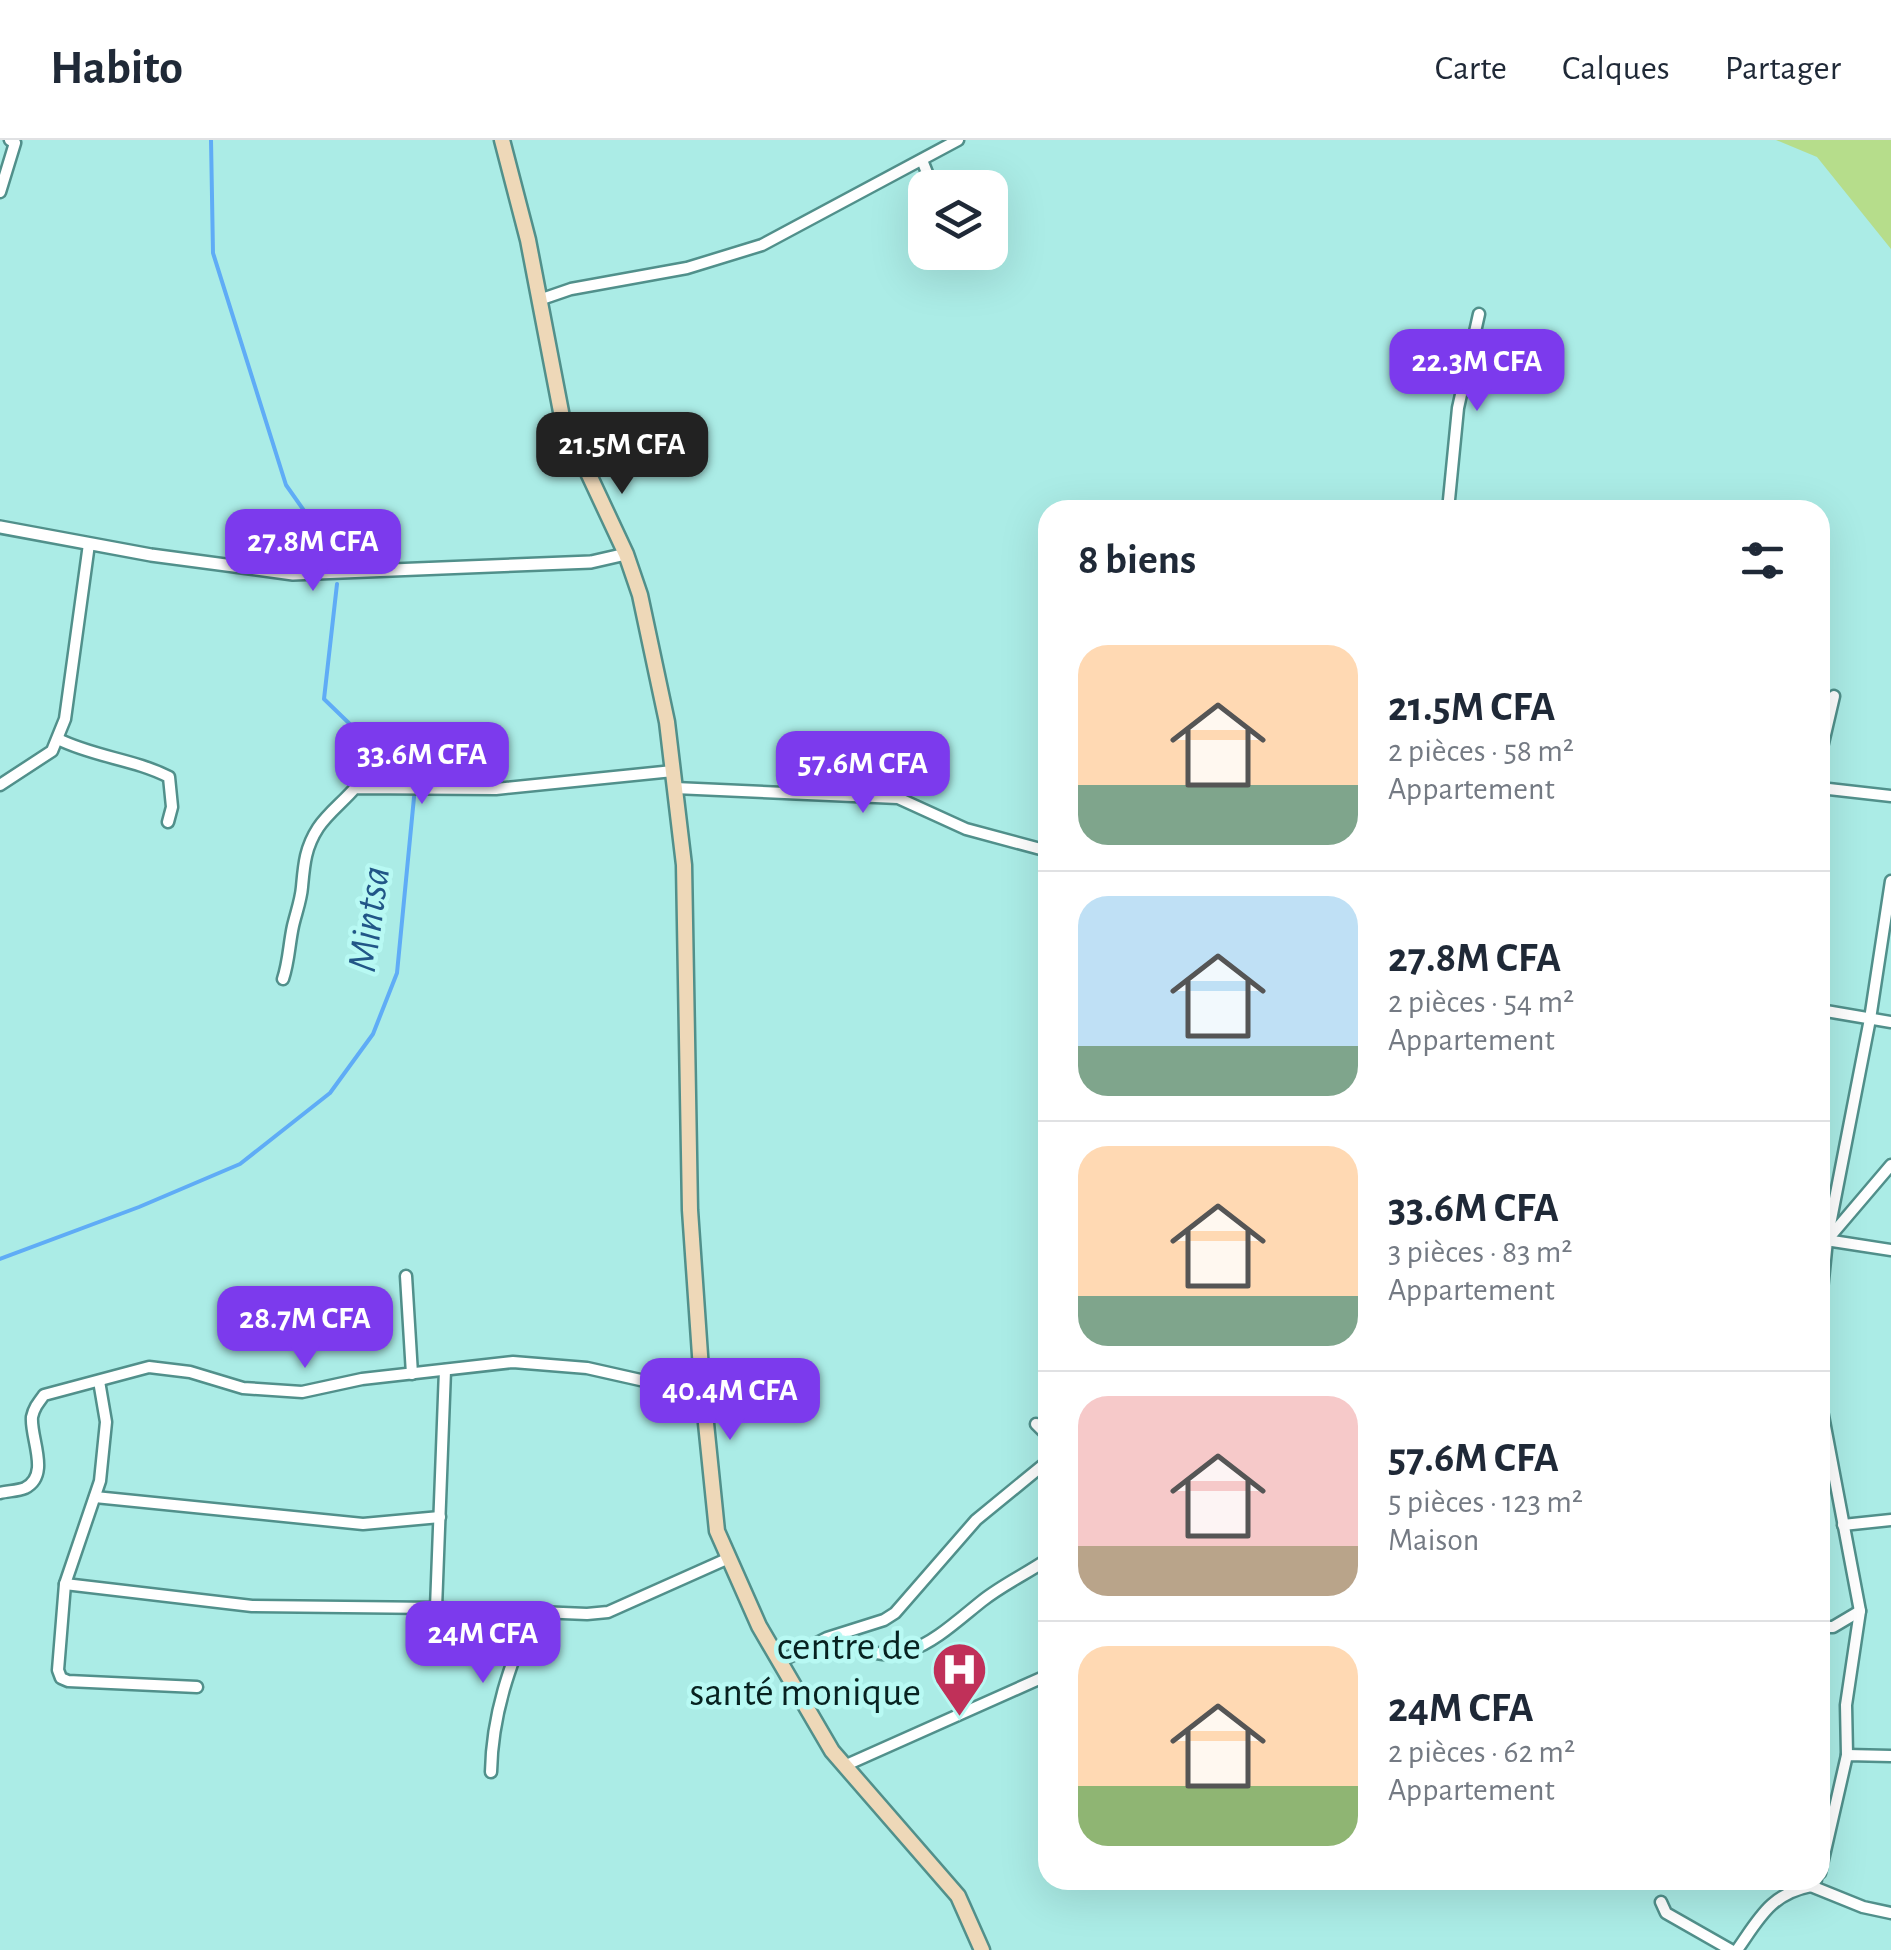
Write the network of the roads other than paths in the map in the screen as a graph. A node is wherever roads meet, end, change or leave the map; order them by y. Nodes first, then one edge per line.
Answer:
1 (502, 140) edge
2 (958, 140) edge
3 (15, 141) edge
4 (922, 160) junction
5 (926, 170) edge
6 (0, 192) edge
7 (539, 300) junction
8 (1479, 314) dead end
9 (1449, 500) edge
10 (0, 527) edge
11 (89, 544) junction
12 (626, 554) junction
13 (1834, 696) dead end
14 (1830, 713) edge
15 (58, 739) junction
16 (674, 771) junction
17 (0, 786) edge
18 (675, 788) junction
19 (1830, 789) edge
20 (1891, 796) edge
21 (168, 822) dead end
22 (1038, 848) edge
23 (1891, 881) edge
24 (283, 979) dead end
25 (1830, 1012) edge
26 (1870, 1019) junction
27 (1891, 1022) edge
28 (1891, 1165) edge
29 (1830, 1211) edge
30 (1830, 1233) edge
31 (1830, 1241) edge
32 (1891, 1250) edge
33 (406, 1276) dead end
34 (445, 1370) junction
35 (412, 1374) junction
36 (99, 1381) junction
37 (702, 1384) junction
38 (1830, 1455) edge
39 (1038, 1470) edge
40 (0, 1493) edge
41 (96, 1497) junction
42 (440, 1517) junction
43 (1891, 1520) edge
44 (1843, 1526) junction
45 (729, 1558) junction
46 (1038, 1566) edge
47 (65, 1584) junction
48 (436, 1608) junction
49 (1860, 1611) junction
50 (532, 1612) junction
51 (1830, 1627) edge
52 (840, 1635) junction
53 (781, 1661) junction
54 (1038, 1679) edge
55 (197, 1687) dead end
56 (1847, 1755) junction
57 (1891, 1756) edge
58 (844, 1766) junction
59 (492, 1772) dead end
60 (1830, 1830) edge
61 (1794, 1890) edge
62 (1828, 1890) edge
63 (1660, 1902) dead end
64 (1891, 1912) edge
65 (982, 1950) edge
66 (1734, 1950) edge

1 - 7 main road
2 - 4 street
3 - 6 street
4 - 5 street
4 - 7 street
7 - 12 main road
8 - 9 street
10 - 11 street
11 - 12 street
11 - 15 street
12 - 16 main road
13 - 14 street
15 - 17 street
15 - 21 street
16 - 18 main road
16 - 24 street
18 - 22 street
18 - 37 main road
19 - 20 street
23 - 26 street
25 - 26 street
26 - 27 street
26 - 29 street
28 - 30 street
31 - 32 street
33 - 35 street
34 - 35 street
34 - 37 street
34 - 42 street
35 - 36 street
36 - 40 street
36 - 41 street
37 - 45 main road
38 - 44 street
39 - 52 street
41 - 42 street
41 - 47 street
42 - 48 street
43 - 44 street
44 - 49 street
45 - 50 street
45 - 53 main road
46 - 52 street
47 - 48 street
47 - 55 street
48 - 50 street
49 - 51 street
49 - 56 street
50 - 59 street
52 - 53 street
53 - 58 main road
54 - 58 street
56 - 57 street
56 - 60 street
58 - 65 main road
61 - 66 street
62 - 64 street
63 - 66 street

